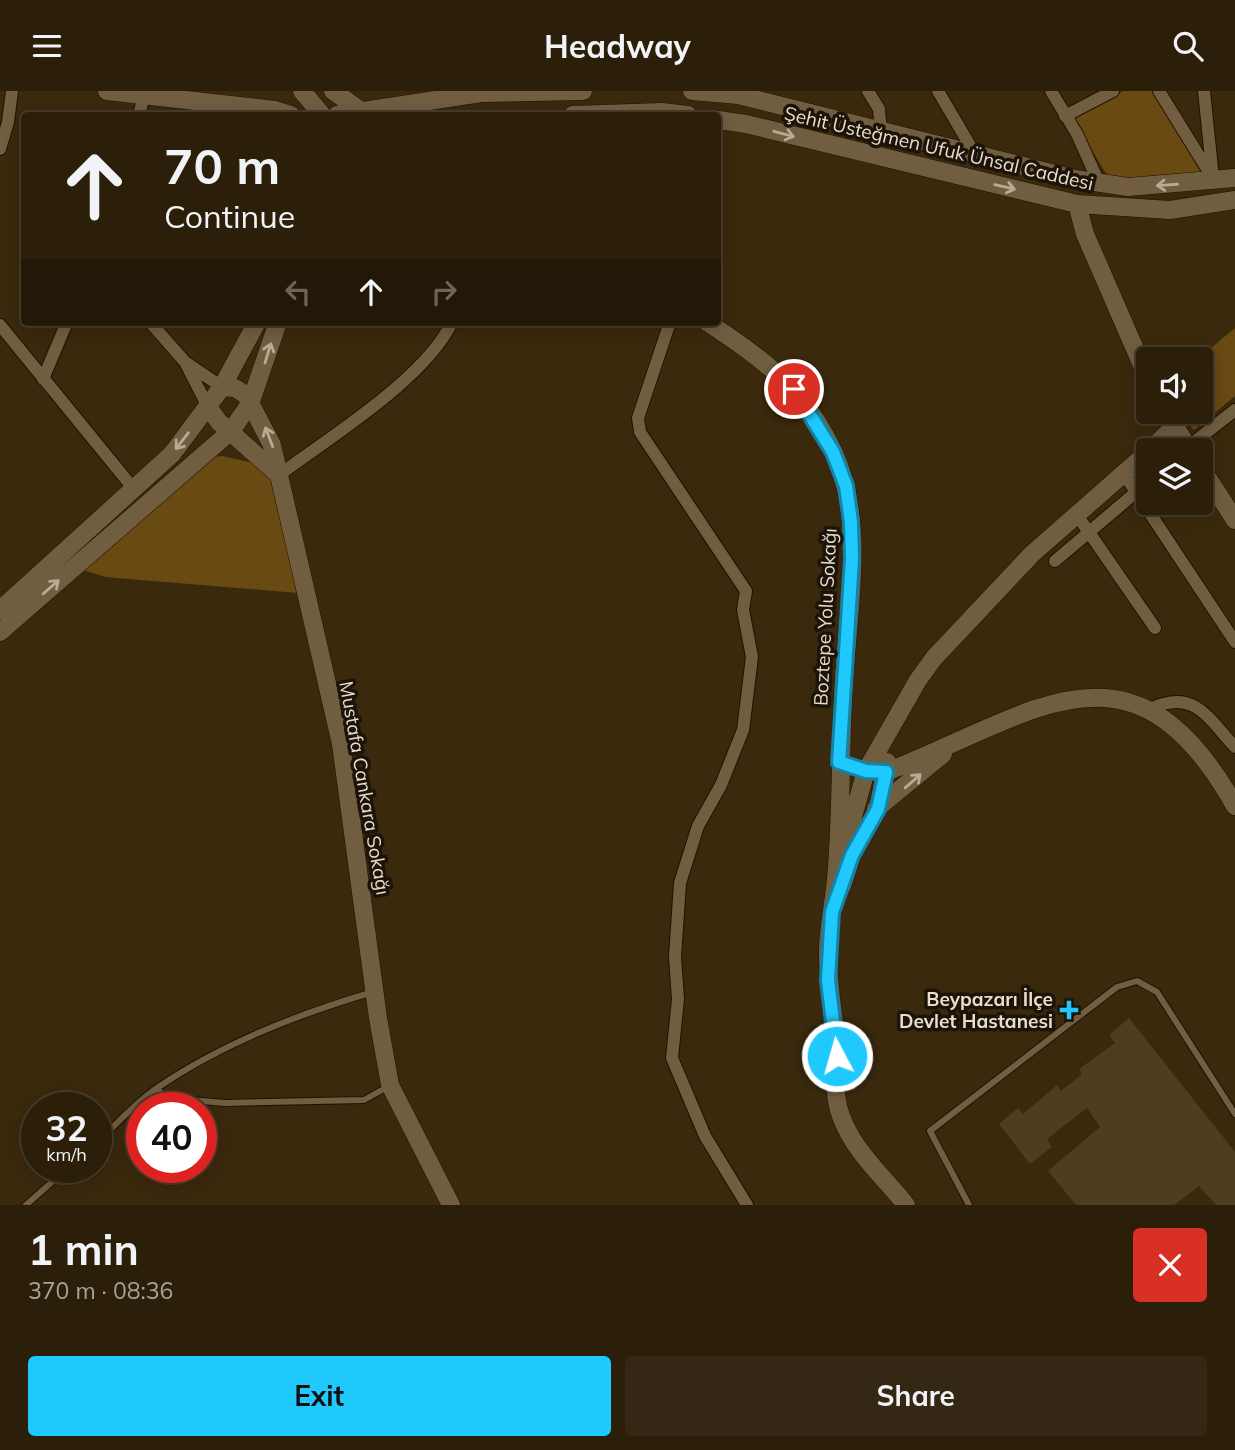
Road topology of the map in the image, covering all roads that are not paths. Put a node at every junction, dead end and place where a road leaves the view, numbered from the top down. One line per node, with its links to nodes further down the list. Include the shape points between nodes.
1 (12, 91): 25 (street)
2 (107, 91): 3 (street)
3 (113, 91): 14 (street)
4 (302, 91): 19 (street)
5 (333, 91): 20 (street)
6 (583, 91): 21 (street, via 481,93)
7 (692, 91): 24 (street, Şehit Üsteğmen Ufuk Ünsal Caddesi, via 738,95)
8 (868, 91): 24 (street, via 879,109)
9 (938, 91): 26 (street)
10 (1051, 91): 22 (street)
11 (1113, 91): 22 (street)
12 (1159, 91): 28 (street)
13 (1204, 91): 28 (street)
14 (144, 96): 15 (street); 16 (street)
15 (185, 101): 17 (street); 18 (street)
16 (140, 112)
17 (216, 112)
18 (281, 112)
19 (320, 112)
20 (362, 112)
21 (369, 112)
22 (1065, 116): 29 (street)
23 (721, 120): 31 (street, Şehit Üsteğmen Ufuk Ünsal Caddesi, one-way to 31)
24 (881, 131): 26 (street, Şehit Üsteğmen Ufuk Ünsal Caddesi)
25 (0, 149)
26 (975, 154): 29 (street, Şehit Üsteğmen Ufuk Ünsal Caddesi)
27 (1235, 178): 28 (street, Şehit Üsteğmen Ufuk Ünsal Caddesi)
28 (1214, 180): 29 (street, Şehit Üsteğmen Ufuk Ünsal Caddesi, one-way to 29, via 1161,185)
29 (1099, 183): 31 (street); 32 (street)
30 (1235, 200): 32 (street, Şehit Üsteğmen Ufuk Ünsal Caddesi, via 1170,209)
31 (1080, 205): 32 (street, Şehit Üsteğmen Ufuk Ünsal Caddesi); 41 (street, via 1085,234)
32 (1111, 208)
33 (0, 325): 43 (street)
34 (65, 326): 43 (street)
35 (154, 326): 42 (street)
36 (255, 326): 44 (street)
37 (277, 326): 45 (street, one-way to 37)
38 (450, 326): 54 (street, via 443,342 379,401)
39 (669, 326): 87 (street, via 638,418 640,432 746,591 743,610 752,657 743,730 698,826 680,883 672,1058 705,1136)
40 (713, 326): 71 (street, Boztepe Yolu Sokağı, via 765,360 794,389 833,452 846,486 852,559)
41 (1136, 351)
42 (186, 362): 44 (street); 46 (street)
43 (43, 379): 56 (street)
44 (222, 387): 45 (street, via 239,389); 46 (street)
45 (250, 404): 48 (street); 54 (street, Mustafa Cankara Sokağı, one-way to 45, via 266,428)
46 (208, 407): 48 (street); 56 (street, one-way to 56, via 172,454)
47 (1235, 410): 49 (street)
48 (231, 431): 50 (street); 51 (street)
49 (1201, 438)
50 (210, 450): 51 (street); 65 (street, one-way to 50)
51 (257, 456): 54 (street)
52 (1136, 463): 53 (street)
53 (1124, 474): 57 (street); 58 (street)
54 (279, 475): 79 (street, Mustafa Cankara Sokağı, via 341,744)
55 (1213, 486): 60 (street)
56 (133, 488): 63 (street)
57 (1136, 492): 61 (street)
58 (1077, 515): 61 (street); 67 (street, via 955,633)
59 (1151, 515): 66 (street)
60 (1235, 520)
61 (1088, 533): 62 (street); 64 (street)
62 (1055, 561)
63 (0, 610)
64 (1155, 628)
65 (0, 632)
66 (1235, 642)
67 (901, 707): 72 (street); 73 (street)
68 (1150, 709): 69 (street, via 1115,698 1088,697 1025,711); 70 (street, via 1185,700 1200,709); 74 (street, via 1205,757)
69 (959, 741): 73 (street); 76 (street, one-way to 69)
70 (1235, 747)
71 (839, 762): 72 (street); 75 (street, via 845,792); 77 (street, Boztepe Yolu Sokağı)
72 (866, 771): 73 (street); 75 (street)
73 (886, 772): 76 (street)
74 (1235, 806)
75 (855, 807): 76 (street); 77 (street)
76 (878, 809): 78 (street, via 852,855)
77 (836, 879): 78 (street)
78 (832, 912): 88 (street, via 828,980 840,1115 867,1163)
79 (374, 992): 80 (street, Mustafa Cankara Sokağı); 81 (lane, via 314,1009 238,1042)
80 (390, 1085): 81 (lane, via 364,1100 225,1103 168,1098); 85 (street, Mustafa Cankara Sokağı)
81 (156, 1089): 83 (lane)
82 (1235, 1114): 89 (lane, via 1157,992 1137,981 1117,987 930,1131)
83 (112, 1129)
84 (51, 1183): 86 (lane)
85 (449, 1204)
86 (26, 1205)
87 (747, 1205)
88 (906, 1205)
89 (969, 1205)

